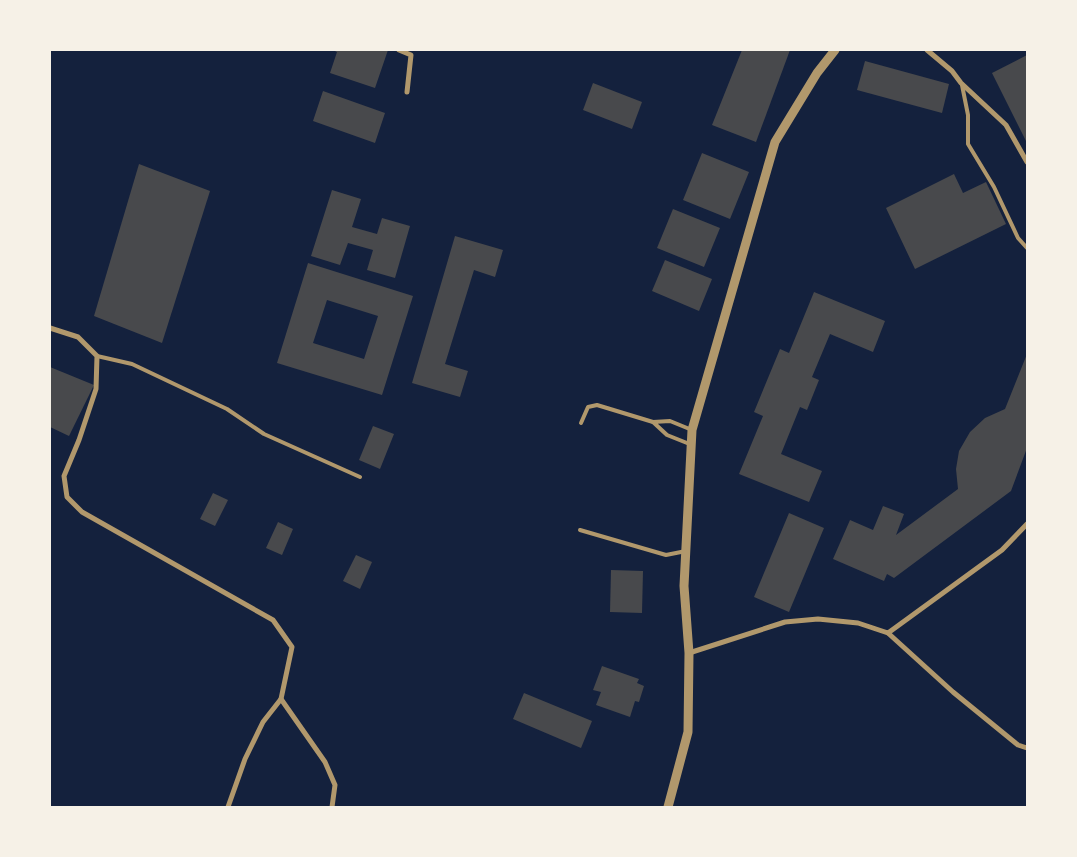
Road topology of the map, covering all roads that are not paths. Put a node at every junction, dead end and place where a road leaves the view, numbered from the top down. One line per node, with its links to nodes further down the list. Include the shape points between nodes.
1 (399, 50): 5 (street, via 412,55)
2 (836, 50): 12 (street, via 817,72 775,142)
3 (927, 50): 4 (street)
4 (961, 82): 6 (street, via 1006,125); 7 (lane, via 968,115 968,144 994,187 1018,238)
5 (407, 92)
6 (1027, 162)
7 (1027, 248)
8 (50, 328): 9 (street, via 78,337)
9 (97, 356): 14 (lane, via 132,364 227,409 264,434); 20 (street, via 96,389 64,476 67,497 82,512 273,620 292,647)
10 (653, 422): 11 (lane, via 597,406 588,407); 12 (lane, via 670,421); 13 (lane, via 668,435)
11 (581, 423)
12 (692, 430): 13 (street)
13 (692, 445): 17 (street)
14 (360, 477)
15 (1027, 524): 18 (street, via 1002,550)
16 (580, 530): 17 (lane, via 666,555)
17 (686, 551): 19 (street, via 684,586)
18 (888, 633): 19 (street, via 858,623 818,619 785,622); 21 (street, via 960,698 1018,745)
19 (689, 653): 24 (street, via 688,732)
20 (281, 699): 22 (street, via 263,722 245,759); 23 (street, via 326,762 335,785)
21 (1027, 748)
22 (228, 807)
23 (332, 807)
24 (668, 807)

